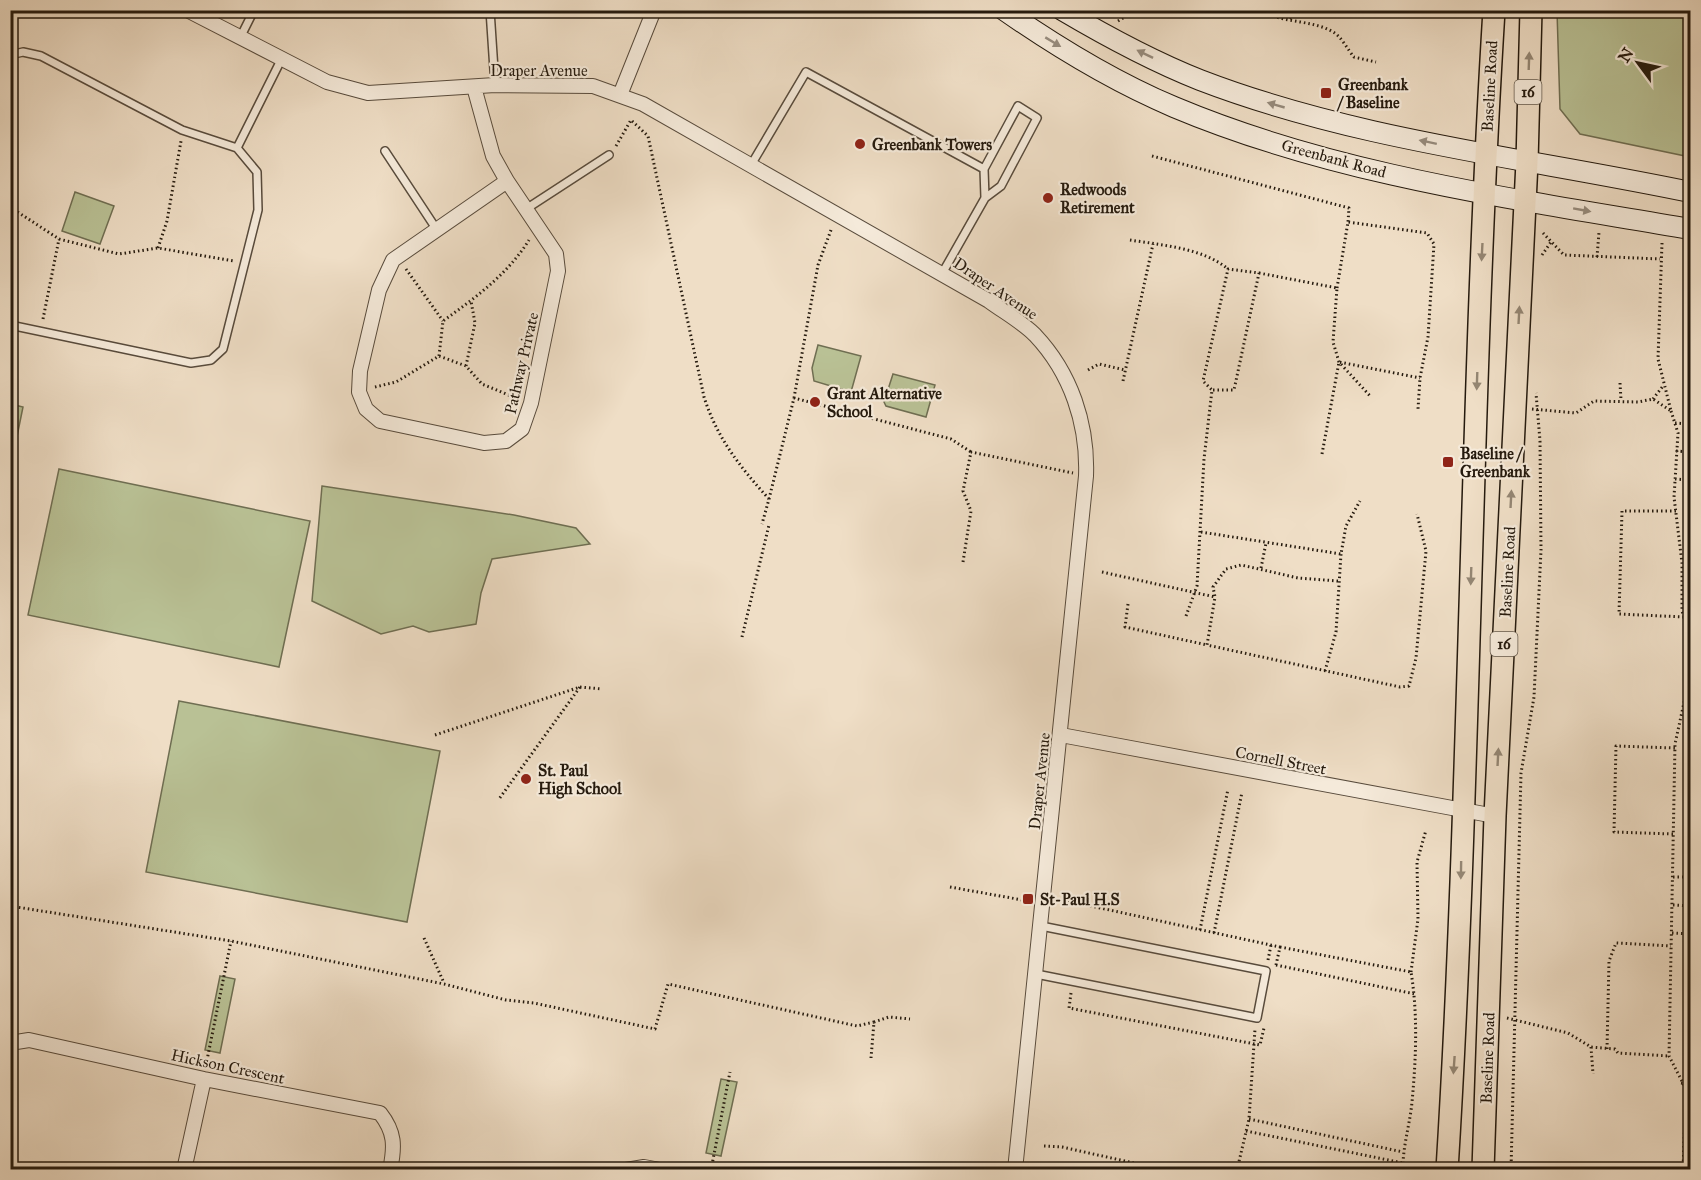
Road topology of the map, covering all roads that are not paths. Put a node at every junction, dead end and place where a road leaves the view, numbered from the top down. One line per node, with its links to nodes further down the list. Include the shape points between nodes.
1 (187, 10): 9 (street, Draper Avenue)
2 (254, 10): 9 (lane)
3 (490, 10): 12 (lane)
4 (654, 10): 14 (street)
5 (1004, 10): 24 (main road, Greenbank Road, one-way to 24, via 1106,73 1173,107 1295,149)
6 (1062, 10): 18 (main road, one-way to 6, via 1332,121 1261,101 1198,79)
7 (1494, 10): 18 (main road, Baseline Road / 16)
8 (1531, 10): 19 (main road, Baseline Road / 16, one-way to 8)
9 (240, 38): 11 (street, Draper Avenue)
10 (10, 55): 15 (lane, via 23,52 41,56 182,130)
11 (281, 60): 13 (street, Draper Avenue, via 327,81 368,93); 15 (lane)
12 (495, 85): 13 (street, Draper Avenue); 14 (street, Draper Avenue, via 593,86)
13 (474, 87): 22 (street, Pathway Private, via 493,156)
14 (620, 95): 20 (street, Draper Avenue, via 644,104)
15 (237, 148): 31 (lane, via 257,172 258,210 223,349 211,360 191,363)
16 (385, 151): 29 (lane)
17 (609, 154): 27 (lane)
18 (1485, 154): 19 (main road); 24 (main road, Baseline Road / 16)
19 (1527, 162): 23 (main road); 26 (main road, Baseline Road / 16)
20 (751, 165): 21 (lane, via 806,72); 30 (street, Draper Avenue)
21 (984, 169): 25 (lane); 25 (lane, via 1018,106 1037,118 1001,186)
22 (507, 181): 27 (street, Pathway Private); 29 (street)
23 (1690, 192)
24 (1485, 194): 26 (main road, Greenbank Road); 33 (main road, Baseline Road / 16, one-way to 33)
25 (985, 198): 30 (lane)
26 (1524, 200): 28 (main road, Greenbank Road, one-way to 28); 34 (main road, Baseline Road / 16, one-way to 26)
27 (526, 209): 29 (street, Pathway Private, via 556,254 558,271 531,404 522,429 506,441 484,443 380,421 366,409 359,392 360,371 379,290 393,260)
28 (1690, 229)
29 (437, 230)
30 (943, 272): 32 (street, Draper Avenue, via 1034,333 1059,365 1084,428 1086,476)
31 (10, 326)
32 (1061, 735): 33 (street, Cornell Street); 35 (street, Draper Avenue)
33 (1462, 811): 34 (street, Cornell Street); 44 (main road, Baseline Road / 16, one-way to 44, via 1458,1007)
34 (1495, 816): 45 (main road, Baseline Road / 16)
35 (1041, 926): 36 (street, Draper Avenue); 36 (lane, via 1266,971 1257,1018)
36 (1036, 974): 43 (street, Draper Avenue)
37 (10, 1043): 38 (street, Hickson Crescent, via 29,1040)
38 (204, 1079): 39 (street); 40 (street, Hickson Crescent, via 380,1113 391,1128 394,1148)
39 (184, 1170)
40 (390, 1170)
41 (626, 1170): 42 (street)
42 (660, 1170)
43 (1016, 1170)
44 (1448, 1170)
45 (1483, 1170)

